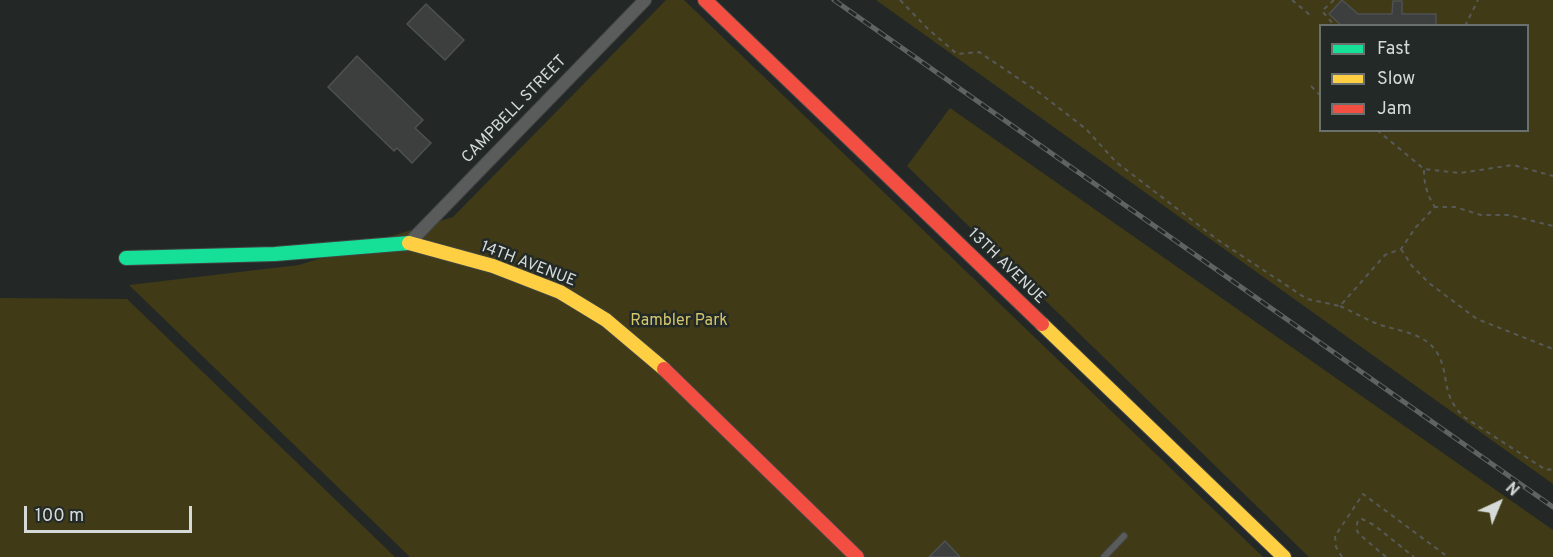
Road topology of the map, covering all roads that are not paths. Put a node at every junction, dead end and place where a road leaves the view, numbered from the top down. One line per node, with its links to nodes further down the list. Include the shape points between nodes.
1 (645, 0): 3 (street, CAMPBELL STREET)
2 (705, 0): 8 (street, 13TH AVENUE)
3 (409, 243): 4 (street, 14TH AVENUE, via 275,254); 6 (street, 14TH AVENUE, via 493,266 560,292 606,320 653,358)
4 (126, 258)
5 (1124, 536): 7 (lane)
6 (857, 557)
7 (1104, 557)
8 (1284, 557)

